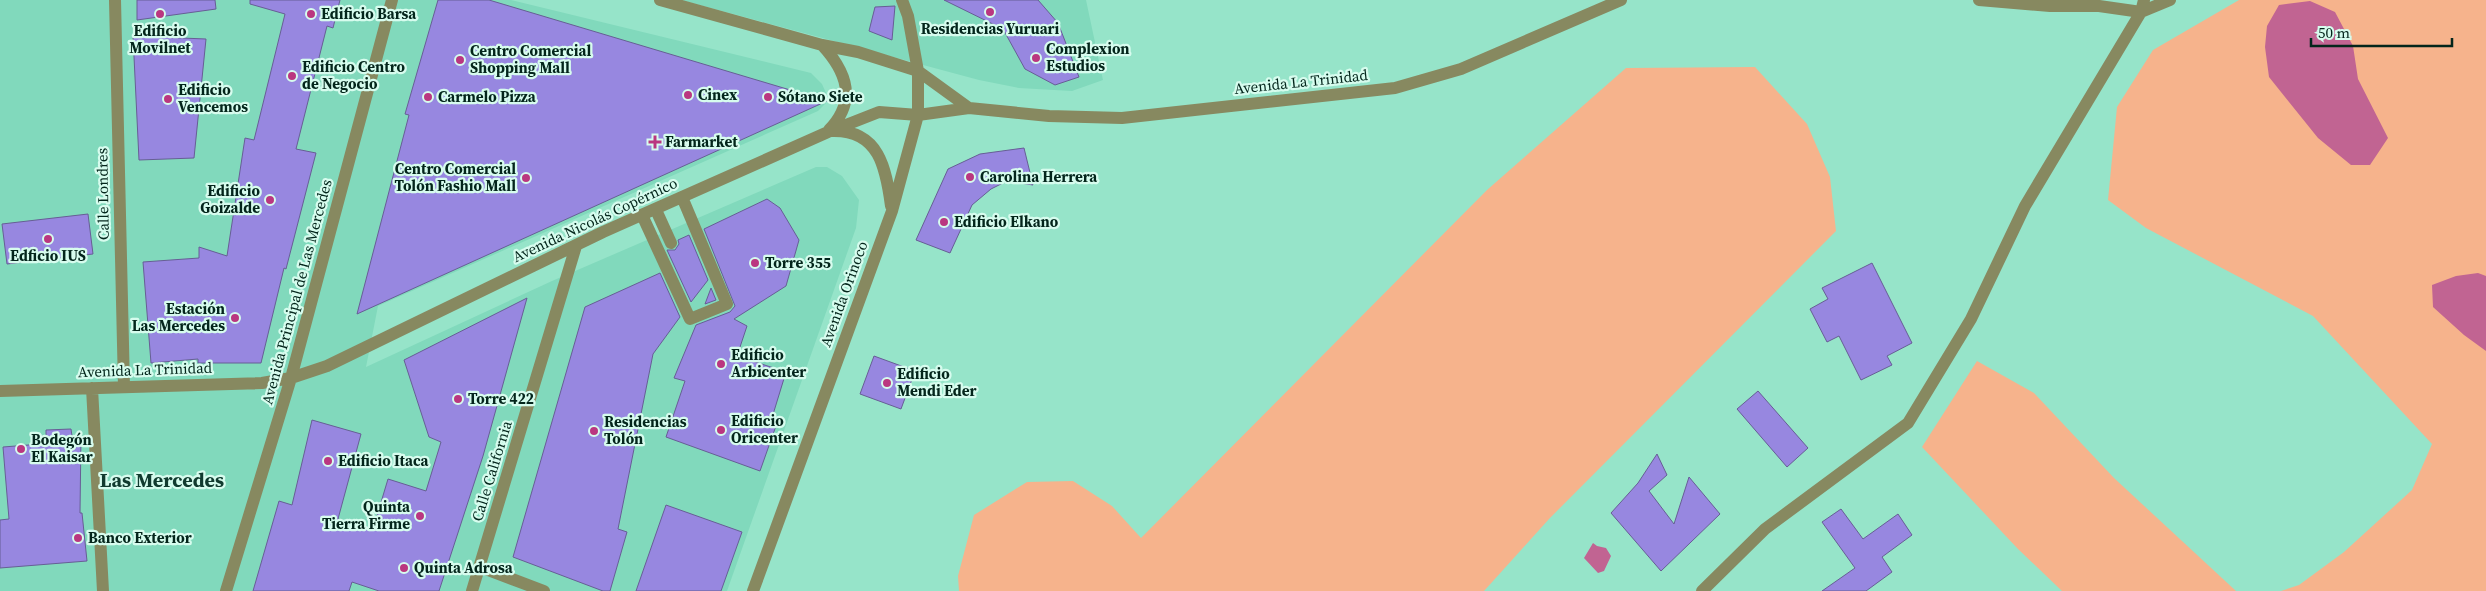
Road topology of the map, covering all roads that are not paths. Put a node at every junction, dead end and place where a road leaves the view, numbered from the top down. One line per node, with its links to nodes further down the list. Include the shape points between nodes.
1 (115, 0): 21 (street, Calle Londres)
2 (392, 0): 20 (street, Avenida Principal de Las Mercedes)
3 (660, 0): 9 (street)
4 (902, 0): 10 (street, Avenida Orinoco)
5 (1621, 0): 11 (street, Avenida La Trinidad, via 1461,69 1395,88 1122,118 1049,116)
6 (1980, 0): 8 (street, via 2050,6)
7 (2170, 0): 8 (street)
8 (2142, 6): 30 (street, via 2025,206 1971,319 1908,423 1765,529)
9 (822, 45): 10 (street, via 858,52); 13 (street, via 842,71 847,95 840,116)
10 (918, 71): 11 (street); 12 (street, Avenida Orinoco)
11 (969, 108): 12 (street, Avenida La Trinidad)
12 (918, 115): 13 (street, Avenida Nicolás Copérnico, via 879,112); 16 (street, Avenida Orinoco)
13 (828, 132): 14 (street, Avenida Nicolás Copérnico); 16 (street, via 857,134 869,143 883,165)
14 (682, 197): 15 (street, Avenida Nicolás Copérnico); 17 (street, via 727,304 690,319)
15 (656, 210): 17 (street, Avenida Nicolás Copérnico); 18 (street)
16 (892, 211): 29 (street, Avenida Orinoco)
17 (642, 216): 19 (street, Avenida Nicolás Copérnico)
18 (671, 243)
19 (576, 246): 20 (street, Avenida Nicolás Copérnico, via 327,366); 24 (street, Calle California)
20 (291, 378): 21 (street, Avenida La Trinidad, via 262,383); 26 (street, Avenida Principal de Las Mercedes)
21 (124, 387): 22 (street, Avenida La Trinidad)
22 (92, 388): 23 (street, Avenida La Trinidad); 25 (street)
23 (0, 391)
24 (480, 567): 27 (street, Calle California); 28 (street)
25 (103, 591)
26 (226, 591)
27 (472, 591)
28 (544, 591)
29 (753, 591)
30 (1702, 591)

